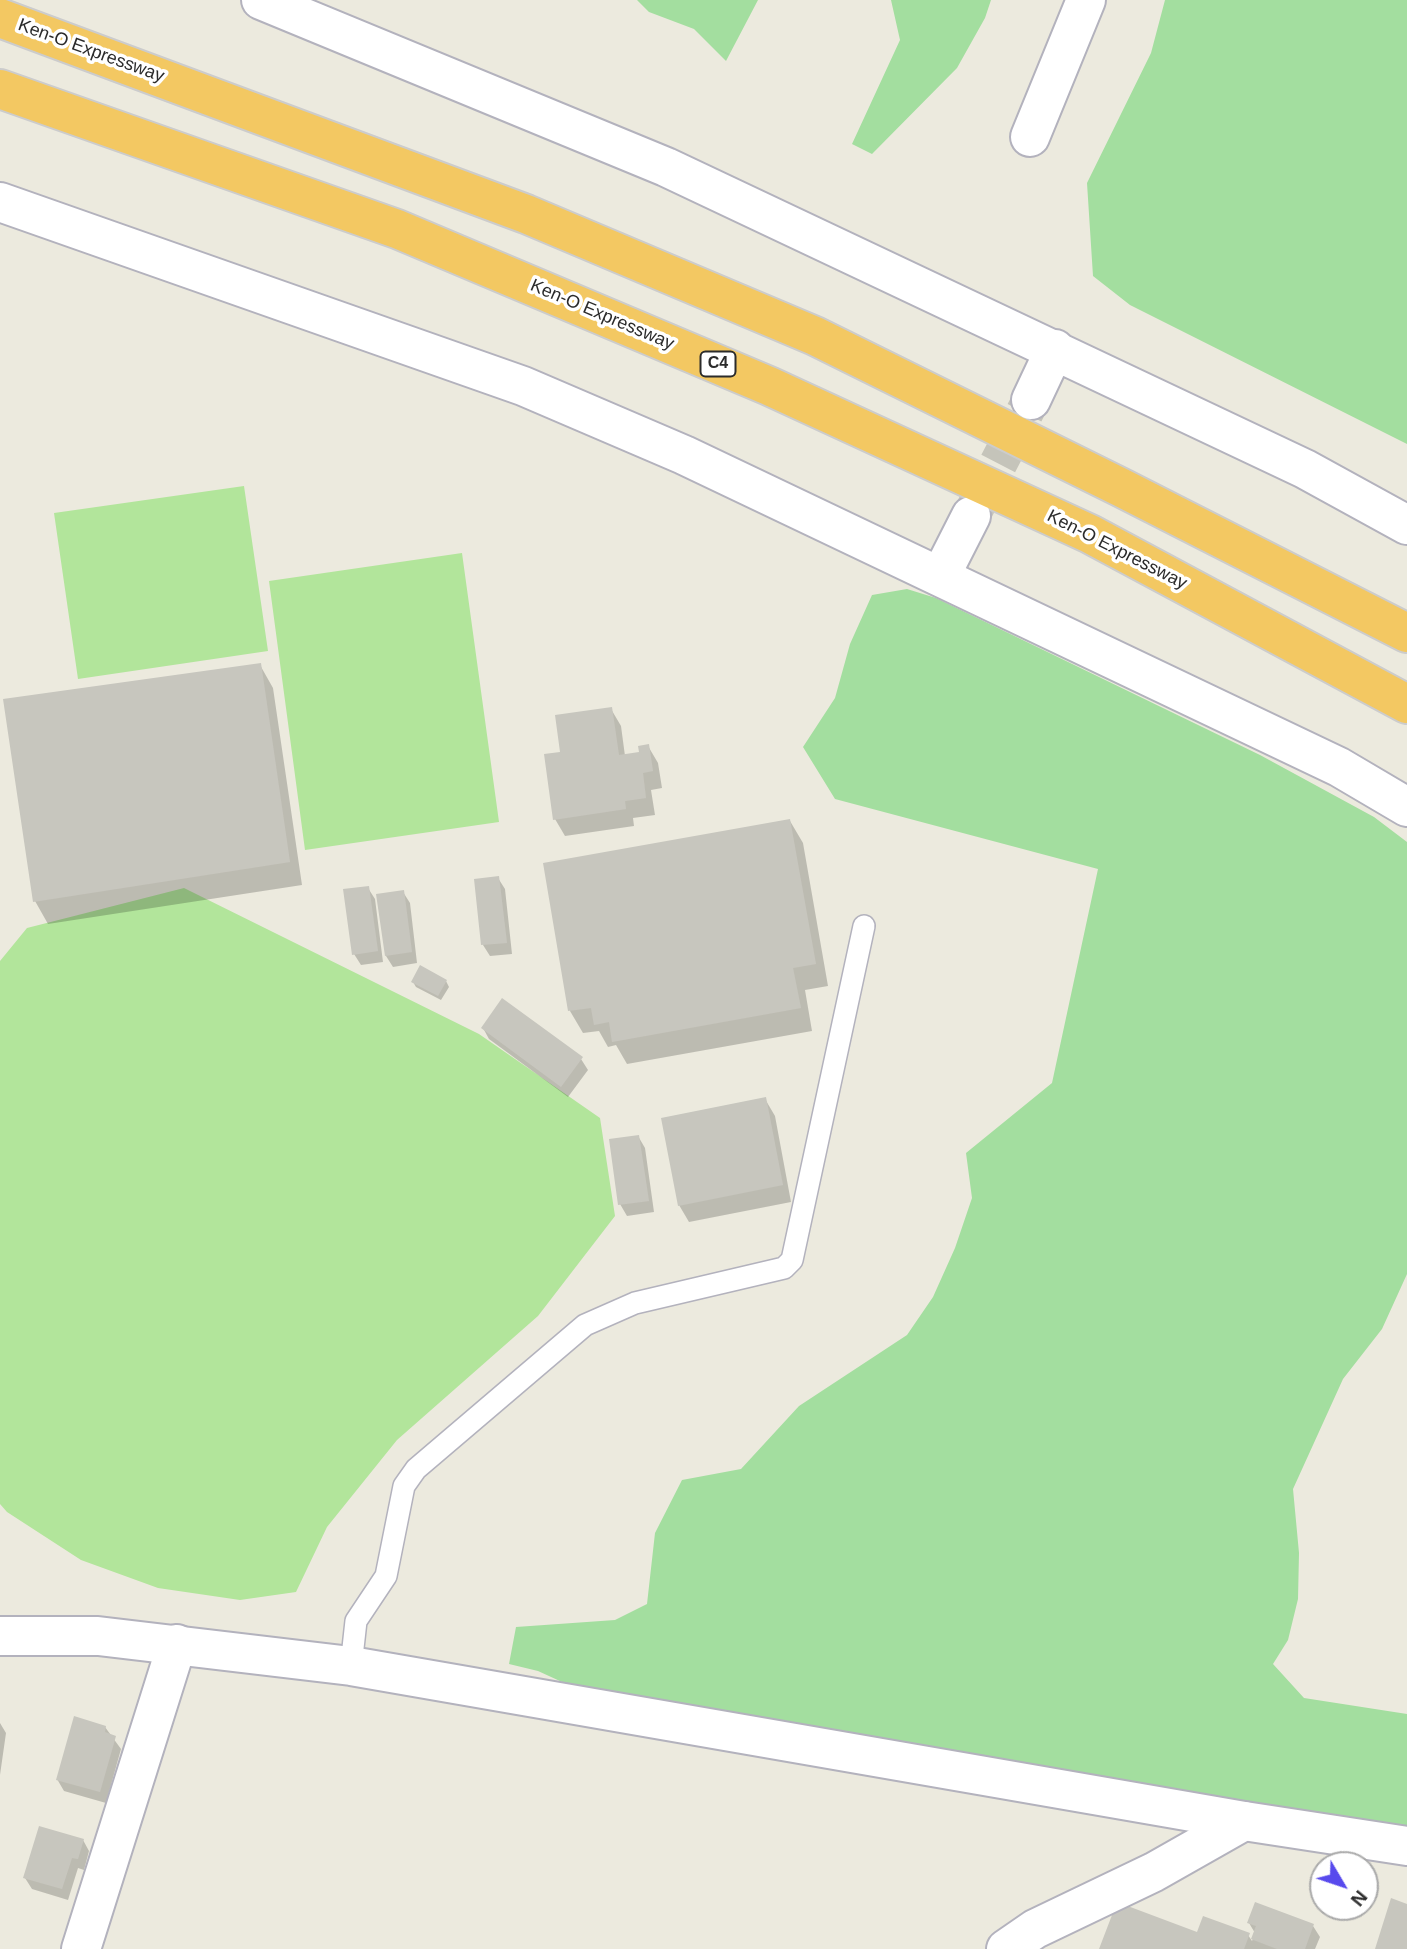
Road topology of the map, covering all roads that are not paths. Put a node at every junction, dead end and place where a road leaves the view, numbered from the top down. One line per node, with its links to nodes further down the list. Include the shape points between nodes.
1 (261, 0): 7 (street, via 666,167)
2 (1086, 0): 5 (street)
3 (0, 18): 12 (highway, Ken-O Expressway, via 526,214 815,336)
4 (0, 89): 13 (highway, Ken-O Expressway / C4, via 397,229 769,386 1090,534)
5 (1030, 136)
6 (0, 202): 11 (street, via 523,386)
7 (1055, 349): 8 (street); 10 (street, via 1305,469)
8 (1031, 400)
9 (971, 516): 11 (street)
10 (1407, 525)
11 (941, 575): 14 (street, via 1339,767)
12 (1407, 633)
13 (1407, 704)
14 (1407, 807)
15 (864, 926): 18 (lane, via 792,1260 785,1268 635,1303 585,1325 416,1469 404,1486 386,1576 356,1620)
16 (0, 1636): 17 (street, via 98,1636)
17 (177, 1644): 18 (street); 21 (street)
18 (351, 1666): 19 (street)
19 (1244, 1821): 20 (street); 22 (street, via 1154,1872 1035,1929)
20 (1407, 1846)
21 (81, 1949)
22 (1006, 1949)

